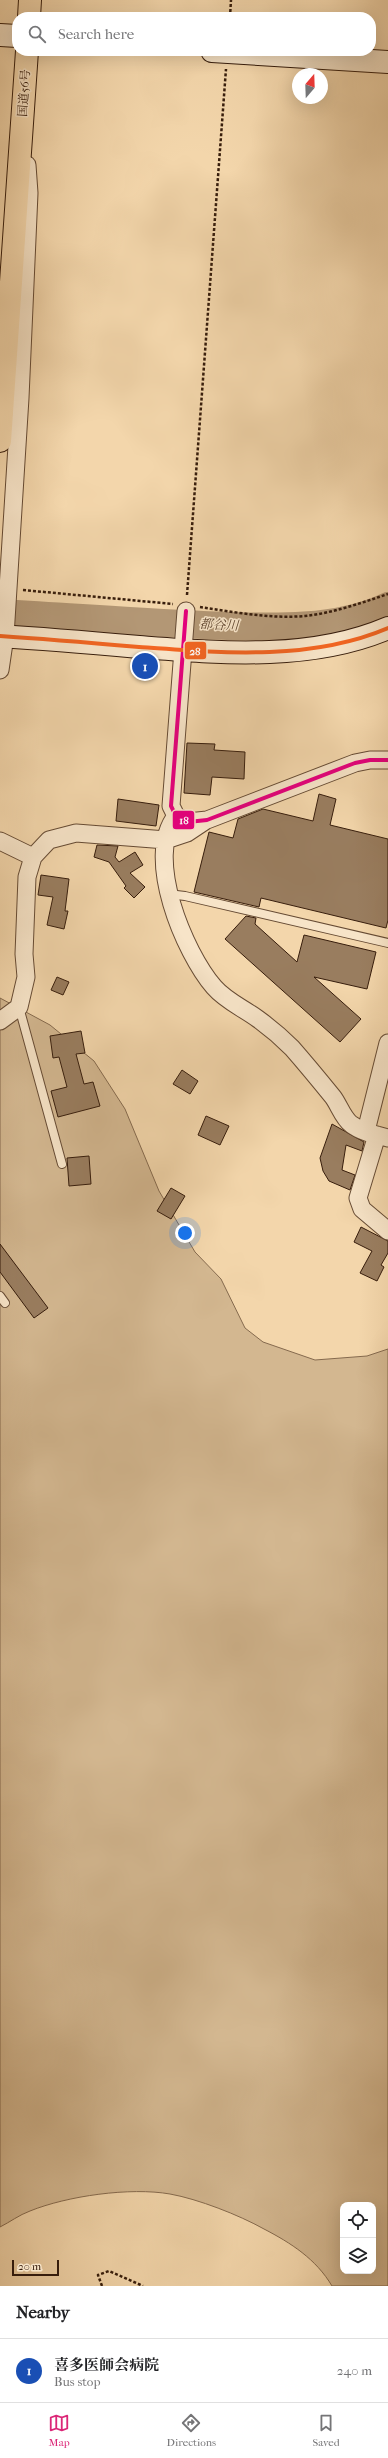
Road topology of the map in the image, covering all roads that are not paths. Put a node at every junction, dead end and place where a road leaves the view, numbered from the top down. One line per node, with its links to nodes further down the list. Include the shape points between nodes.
1 (30, 0): 2 (highway)
2 (29, 12)
3 (0, 35): 4 (street)
4 (12, 36)
5 (27, 56): 8 (highway, 国道56号)
6 (287, 56): 7 (street)
7 (388, 62)
8 (22, 136): 9 (highway, 国道56号); 12 (street, via 27,155 29,193 20,398 8,589)
9 (0, 441)
10 (186, 608): 13 (street)
11 (388, 628): 13 (street, via 321,647 259,652)
12 (2, 636): 13 (street); 14 (street)
13 (184, 644): 16 (street, via 171,806)
14 (0, 670)
15 (388, 760): 17 (street, via 355,763)
16 (176, 816): 17 (street, via 188,822); 18 (street, via 170,823)
17 (207, 820): 18 (street, via 187,833)
18 (166, 840): 20 (street, via 76,833 49,840); 21 (street, via 164,872)
19 (0, 843): 20 (street)
20 (33, 857): 23 (street, via 27,877 24,954 26,977)
21 (168, 894): 22 (lane); 26 (street, via 191,950 214,986 230,1002 258,1019 291,1048 351,1124)
22 (388, 943)
23 (19, 1007): 24 (street); 27 (lane)
24 (0, 1020)
25 (388, 1043): 26 (street)
26 (377, 1135): 28 (street, via 358,1198 362,1209)
27 (62, 1164)
28 (388, 1231)
29 (0, 1296): 30 (lane)
30 (6, 1303)

